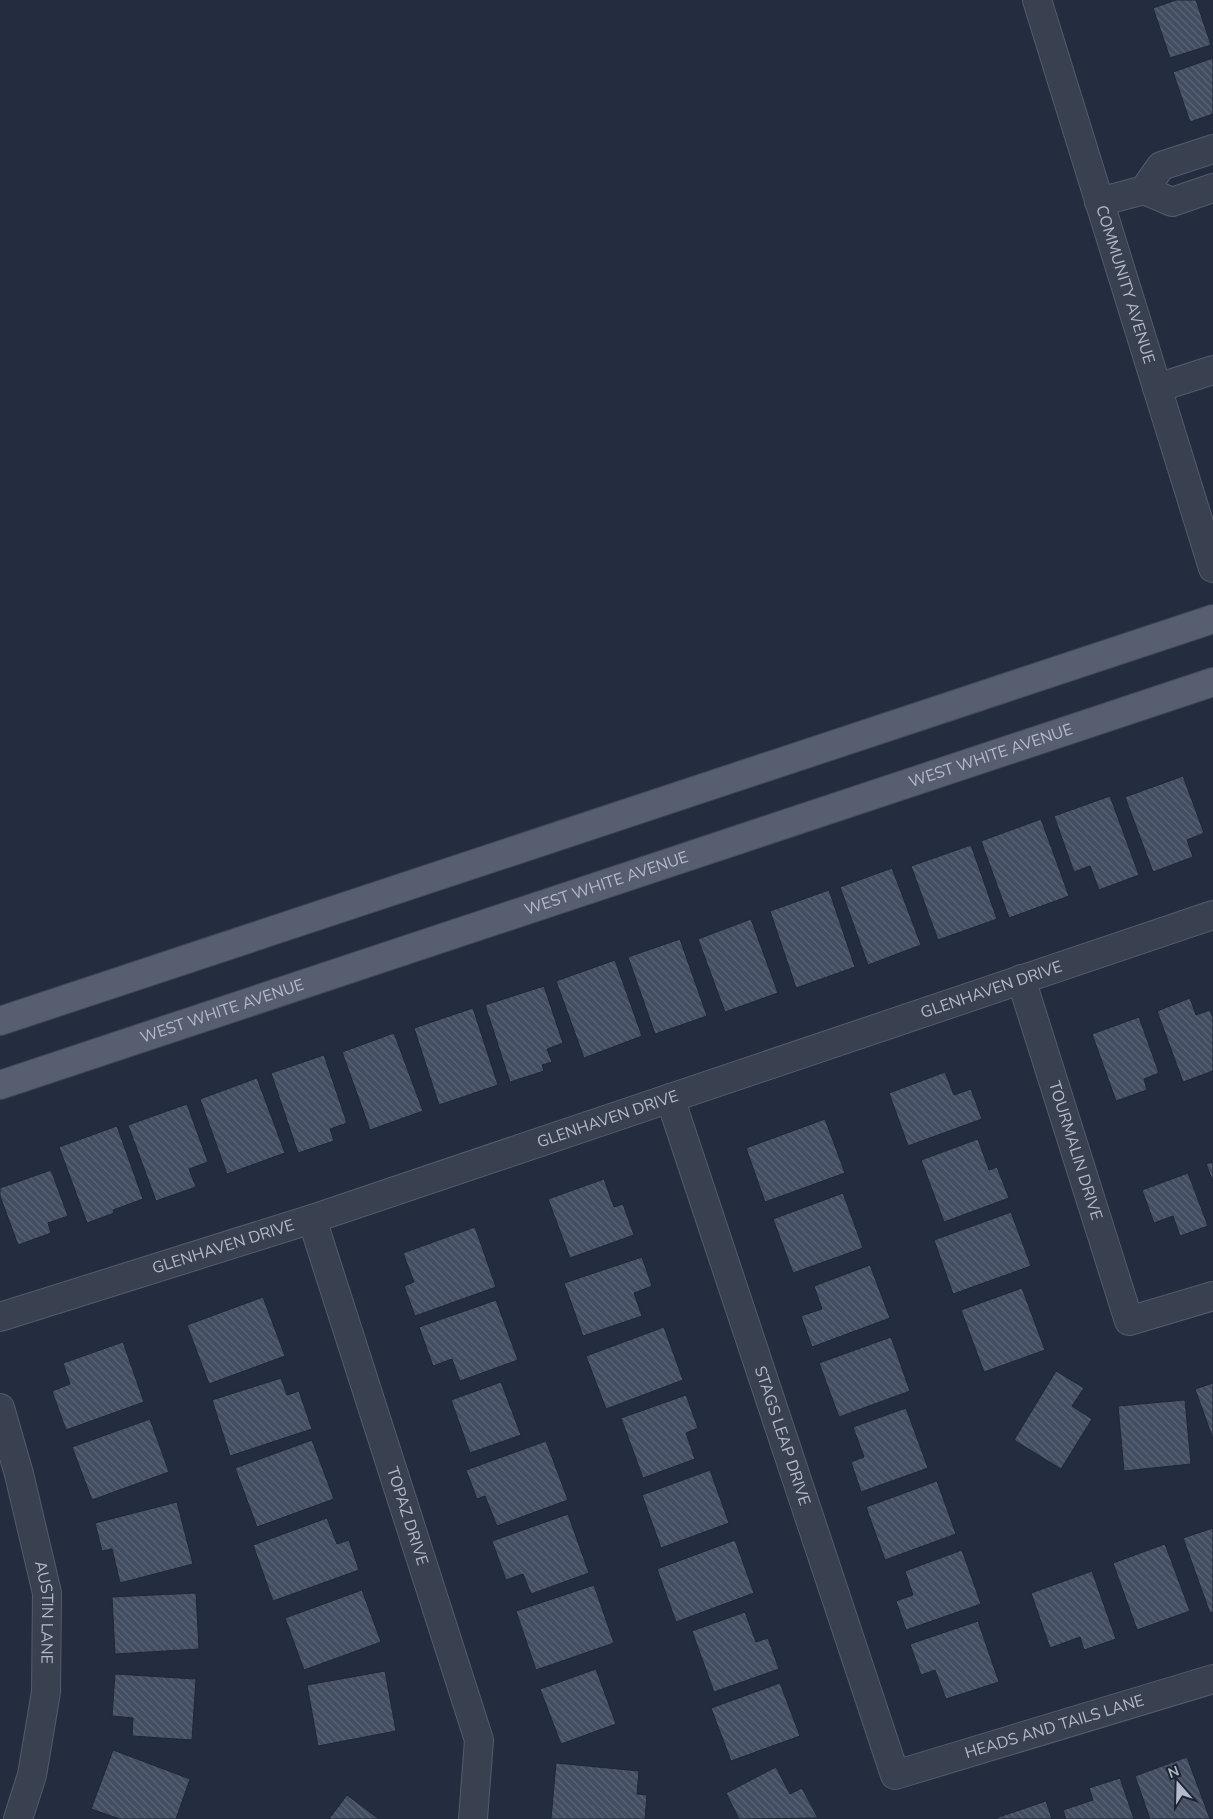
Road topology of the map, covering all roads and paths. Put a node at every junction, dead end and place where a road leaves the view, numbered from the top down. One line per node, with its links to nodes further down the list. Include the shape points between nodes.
1 (1037, 0): 5 (street, COMMUNITY AVENUE)
2 (1213, 149): 4 (street, via 1161,166)
3 (1213, 188): 4 (street, via 1172,202)
4 (1144, 190): 5 (street)
5 (1099, 202): 7 (street, COMMUNITY AVENUE)
6 (1213, 370): 7 (street)
7 (1157, 388): 8 (street, COMMUNITY AVENUE)
8 (1213, 568)
9 (1213, 619): 13 (main road)
10 (1213, 682): 14 (main road, WEST WHITE AVENUE)
11 (1213, 915): 12 (street, GLENHAVEN DRIVE)
12 (1021, 980): 15 (street, GLENHAVEN DRIVE); 17 (street, TOURMALIN DRIVE, via 1128,1321)
13 (0, 1021)
14 (0, 1085)
15 (670, 1098): 16 (street, GLENHAVEN DRIVE); 21 (street, STAGS LEAP DRIVE)
16 (312, 1218): 18 (street, GLENHAVEN DRIVE); 23 (street, TOPAZ DRIVE, via 479,1740)
17 (1213, 1296)
18 (0, 1317)
19 (0, 1408): 22 (street, AUSTIN LANE, via 47,1593 46,1692 32,1775)
20 (1213, 1679): 21 (street, HEADS AND TAILS LANE)
21 (895, 1775)
22 (18, 1819)
23 (473, 1819)

